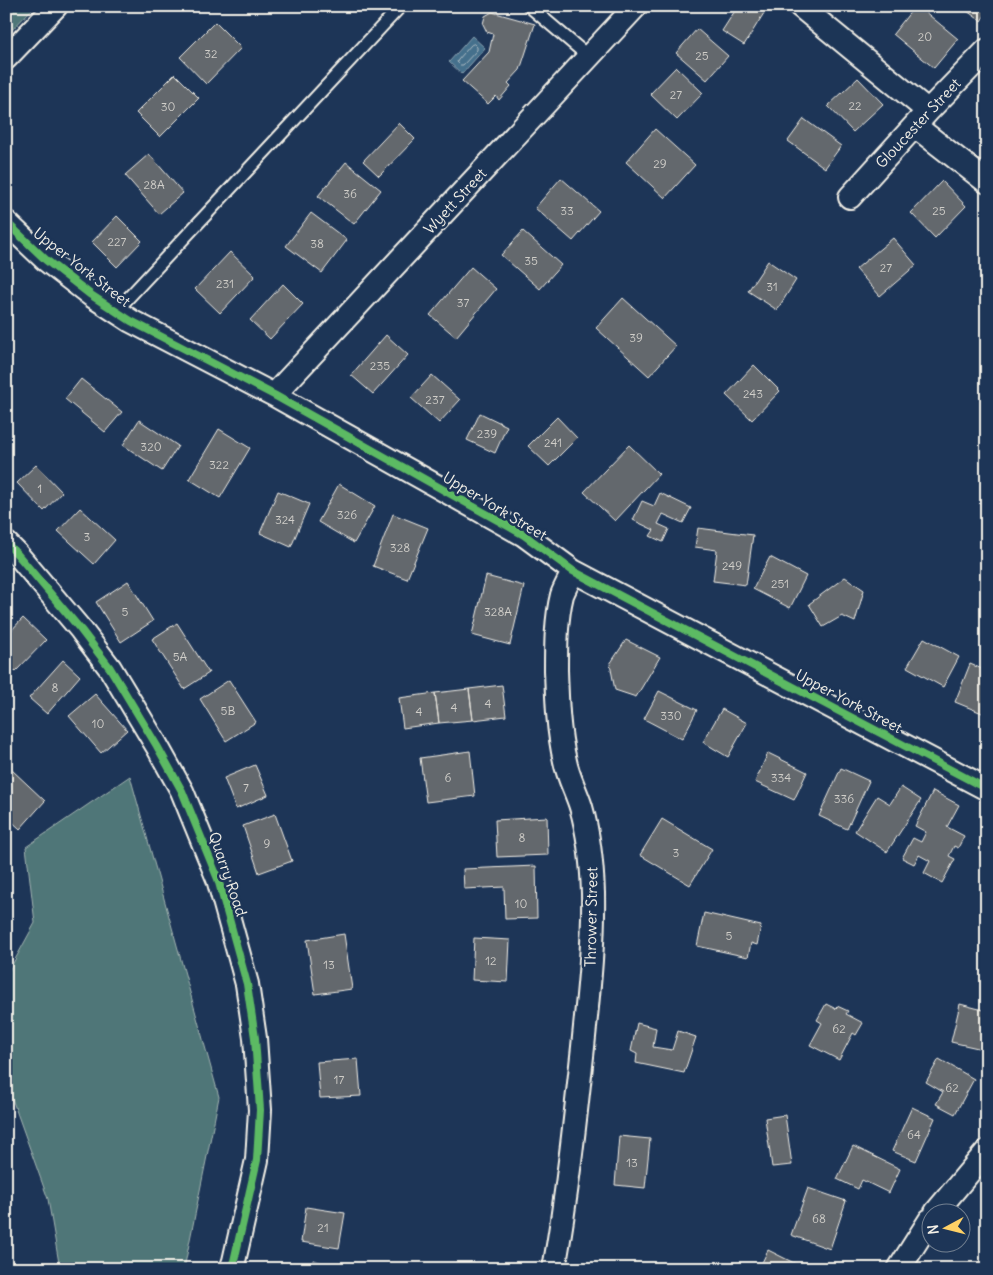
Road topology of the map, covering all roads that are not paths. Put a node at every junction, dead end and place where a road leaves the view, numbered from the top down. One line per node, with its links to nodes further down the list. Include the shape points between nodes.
1 (56, 6): 8 (street)
2 (401, 6): 13 (lane)
3 (529, 6): 7 (lane)
4 (636, 6): 7 (street, Wyett Street)
5 (800, 6): 9 (street)
6 (987, 50): 9 (street, Gloucester Street)
7 (589, 57): 14 (street, Wyett Street)
8 (6, 58)
9 (922, 118): 10 (street); 11 (street, Gloucester Street)
10 (987, 182)
11 (850, 197)
12 (6, 222): 13 (street, Upper York Street, via 46,260)
13 (116, 311): 14 (street, Upper York Street)
14 (274, 396): 16 (street, Upper York Street, via 524,535)
15 (6, 543): 21 (street, Quarry Road, via 110,668 182,791 218,879 247,984 256,1038 260,1110 256,1160)
16 (574, 571): 17 (street, Upper York Street); 22 (street, Thrower Street, via 562,595 556,689 565,761 590,847 592,955)
17 (987, 789)
18 (987, 1151): 19 (street)
19 (944, 1202)
20 (920, 1236): 23 (street)
21 (231, 1269)
22 (554, 1269)
23 (899, 1269)

